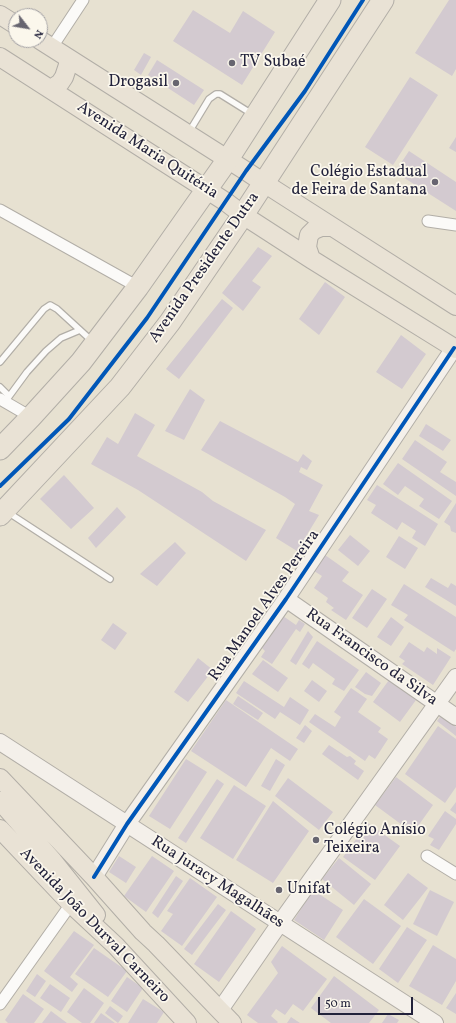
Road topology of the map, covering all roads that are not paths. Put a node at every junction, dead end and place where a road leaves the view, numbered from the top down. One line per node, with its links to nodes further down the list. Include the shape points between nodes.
1 (84, 0): 4 (street)
2 (330, 0): 9 (highway)
3 (383, 0): 12 (highway, Avenida Presidente Dutra)
4 (48, 42)
5 (48, 45): 7 (main road)
6 (0, 57): 8 (main road, Avenida Maria Quitéria)
7 (68, 58): 8 (main road, via 64,77); 10 (main road)
8 (52, 89): 13 (main road, Avenida Maria Quitéria)
9 (255, 116): 10 (lane, via 216,94 209,99); 11 (highway)
10 (188, 134): 11 (main road)
11 (228, 160): 12 (main road); 13 (highway)
12 (264, 183): 15 (highway, Avenida Presidente Dutra); 18 (main road)
13 (206, 190): 15 (main road, Avenida Maria Quitéria); 20 (highway)
14 (0, 210): 20 (street)
15 (244, 215): 19 (main road, Avenida Maria Quitéria); 30 (highway, Avenida Presidente Dutra, via 170,322 120,387)
16 (428, 221): 17 (street)
17 (456, 225)
18 (332, 227): 19 (main road, via 320,227 309,235 307,247); 21 (main road)
19 (312, 258): 24 (main road, Avenida Maria Quitéria)
20 (138, 287): 23 (highway)
21 (456, 306)
22 (80, 330): 23 (lane); 25 (lane, via 50,305); 27 (lane, via 61,338 46,351)
23 (95, 344): 28 (highway)
24 (455, 348): 32 (street, Rua Manoel Alves Pereira)
25 (0, 362)
26 (0, 387): 27 (lane)
27 (5, 399): 28 (street)
28 (31, 417): 29 (highway)
29 (0, 449)
30 (2, 513): 31 (lane)
31 (110, 579)
32 (286, 599): 34 (street, Rua Francisco da Silva); 39 (street, Rua Manoel Alves Pereira)
33 (456, 677): 34 (street)
34 (438, 704): 35 (street, Rua Francisco da Silva); 46 (street)
35 (456, 717)
36 (0, 742): 39 (street, Rua Juracy Magalhães)
37 (0, 778): 44 (main road, Avenida João Durval Carneiro)
38 (0, 801): 42 (main road)
39 (127, 824): 44 (street, Rua Manoel Alves Pereira); 46 (street, Rua Juracy Magalhães)
40 (0, 828): 45 (main road, Avenida João Durval Carneiro)
41 (427, 856): 43 (street)
42 (53, 861): 47 (main road); 48 (main road, via 88,904)
43 (456, 874)
44 (94, 877): 47 (main road, Avenida João Durval Carneiro)
45 (72, 904): 48 (main road, Avenida João Durval Carneiro); 49 (street)
46 (280, 923): 50 (street); 52 (street, Rua Juracy Magalhães)
47 (135, 924): 50 (main road, Avenida João Durval Carneiro)
48 (116, 946): 51 (main road, Avenida João Durval Carneiro)
49 (0, 1004)
50 (226, 1017)
51 (187, 1023)
52 (435, 1023)

